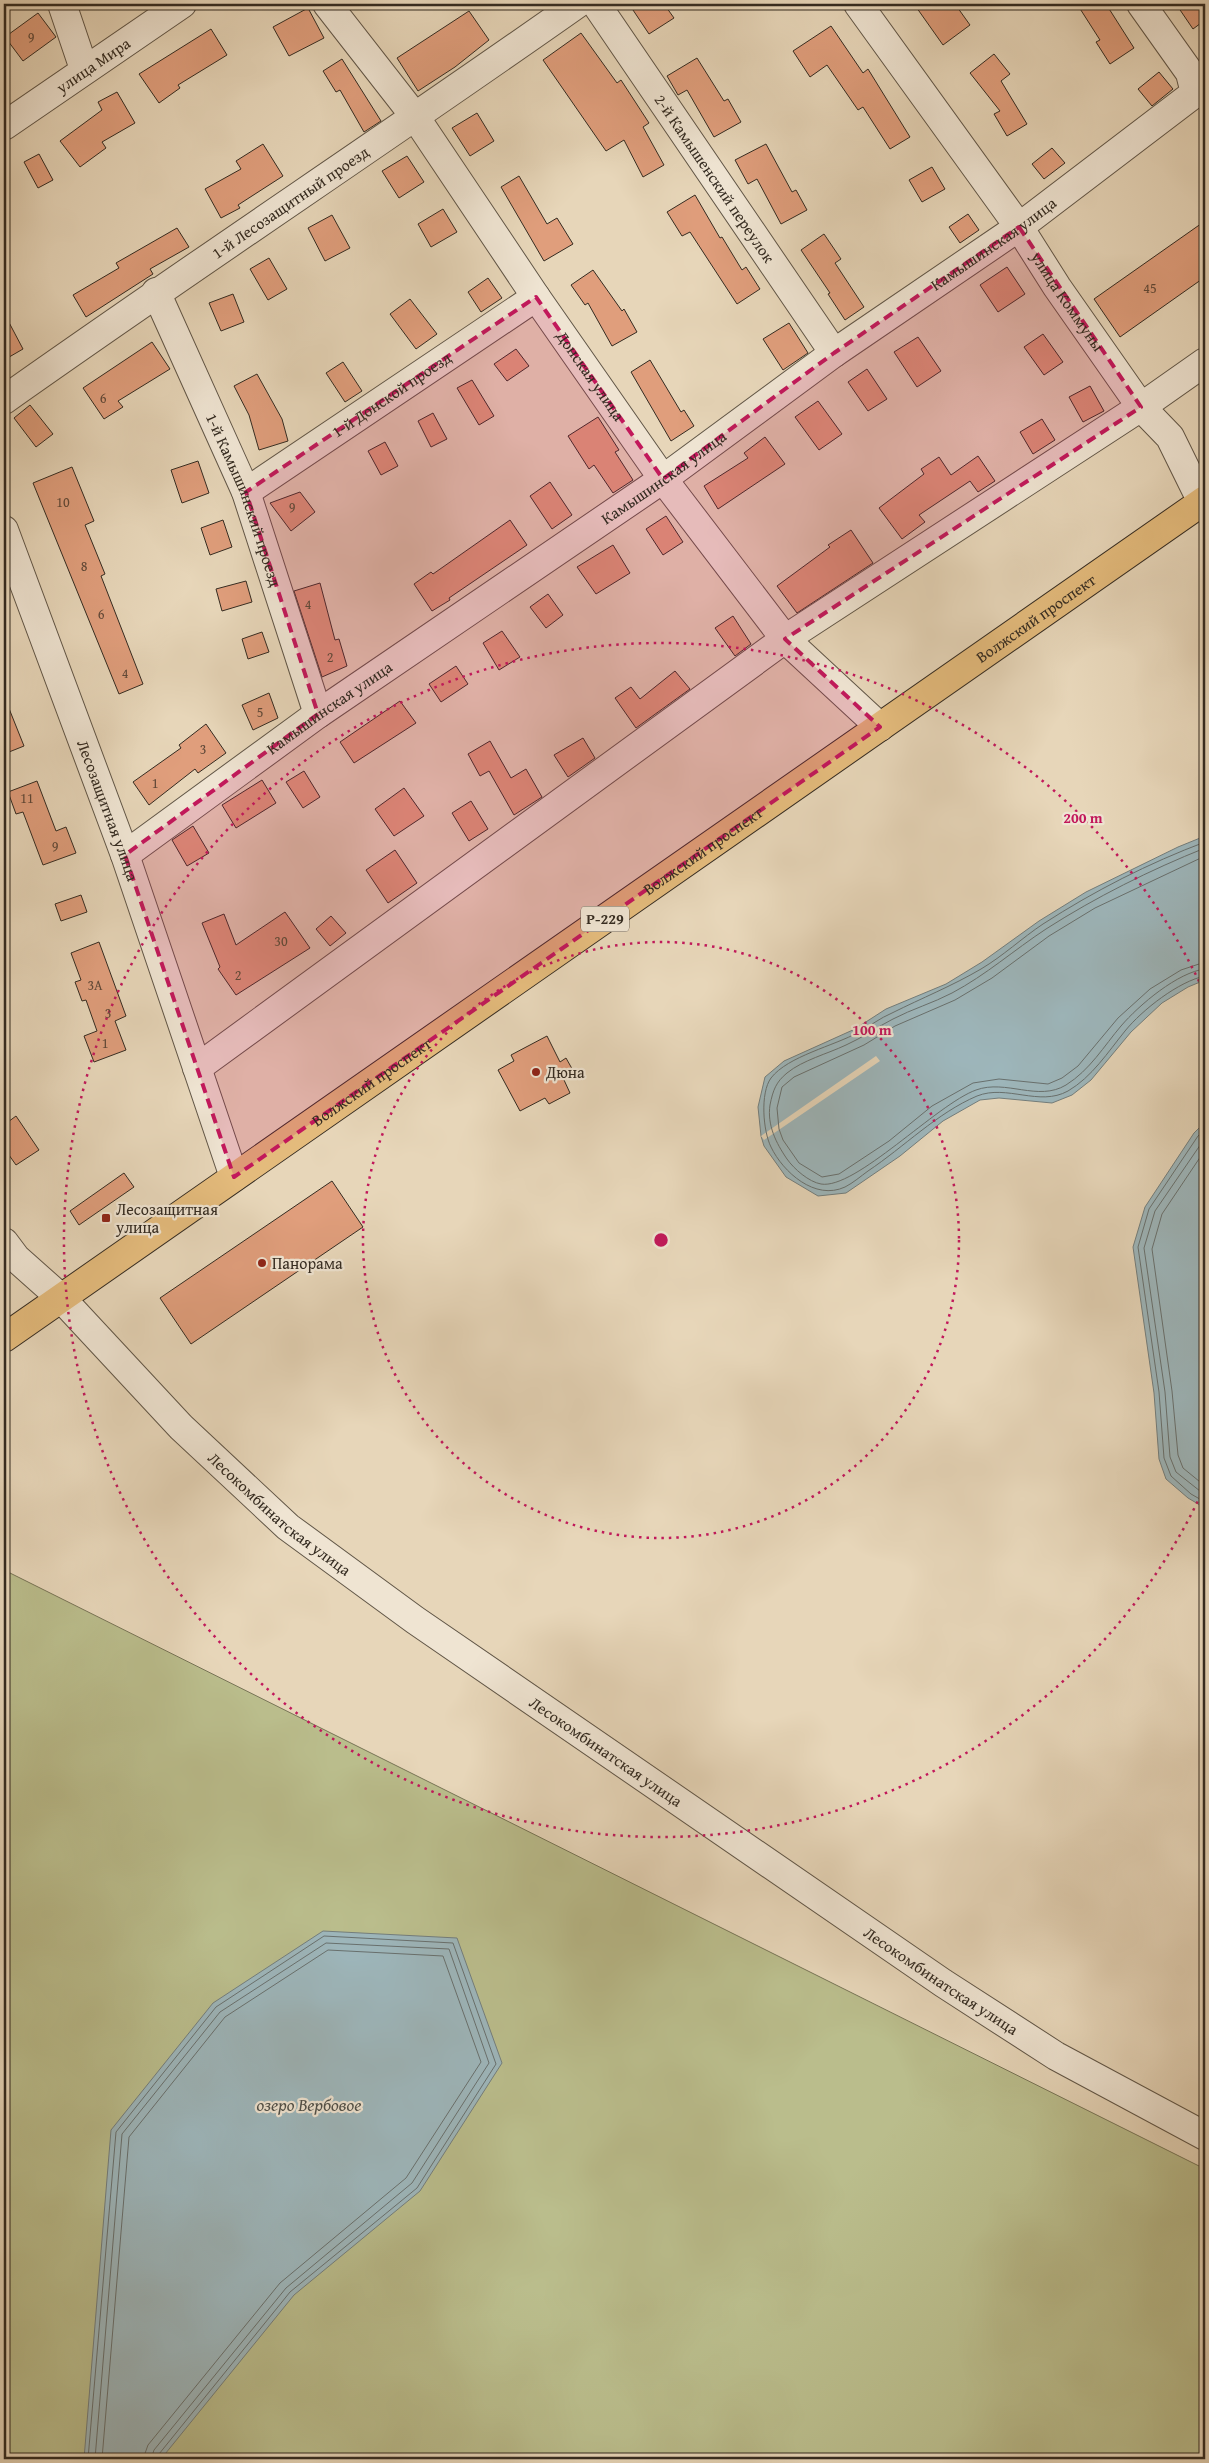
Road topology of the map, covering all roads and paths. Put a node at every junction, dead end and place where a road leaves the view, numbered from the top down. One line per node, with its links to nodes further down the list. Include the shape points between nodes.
1 (62, 4): 8 (street)
2 (182, 4): 8 (street, улица Мира)
3 (327, 4): 9 (street, Донская улица)
4 (577, 4): 9 (street, 1-й Лесозащитный проезд)
5 (596, 4): 14 (street, 2-й Камышенский переулок)
6 (858, 4): 11 (street, улица Коммуны)
7 (1141, 4): 11 (street, Камышинская улица, via 1190,73 1195,93)
8 (84, 69): 10 (street, улица Мира)
9 (416, 118): 12 (street, 1-й Лесозащитный проезд); 13 (street, Донская улица)
10 (4, 126)
11 (1019, 227): 14 (street, Камышинская улица); 17 (street, улица Коммуны)
12 (156, 292): 16 (street, 1-й Лесозащитный проезд); 19 (street, 1-й Камышинский проезд)
13 (536, 296): 18 (street, Донская улица); 19 (street, 1-й Донской проезд)
14 (834, 353): 18 (street, Камышинская улица)
15 (1205, 362): 17 (street)
16 (4, 400)
17 (1141, 407): 20 (street, улица Коммуны, via 1170,437); 22 (street)
18 (663, 479): 22 (street, Донская улица); 23 (street, Камышинская улица)
19 (246, 492): 23 (street, 1-й Камышинский проезд)
20 (1204, 501): 24 (main road, Волжский проспект / Р-229)
21 (4, 530): 25 (street, Лесозащитная улица)
22 (785, 639): 24 (street, Донская улица); 26 (street)
23 (318, 714): 25 (street, Камышинская улица)
24 (880, 727): 27 (main road, Волжский проспект / Р-229)
25 (125, 855): 26 (street, Лесозащитная улица)
26 (197, 1068): 27 (street, Лесозащитная улица)
27 (234, 1177): 29 (main road, Волжский проспект / Р-229)
28 (4, 1242): 29 (street, Лесокомбинатская улица, via 16,1258)
29 (61, 1298): 30 (main road, Волжский проспект / Р-229); 31 (street, Лесокомбинатская улица, via 181,1427 288,1527 415,1620 943,1983 1056,2056)
30 (4, 1338)
31 (1205, 2136)

